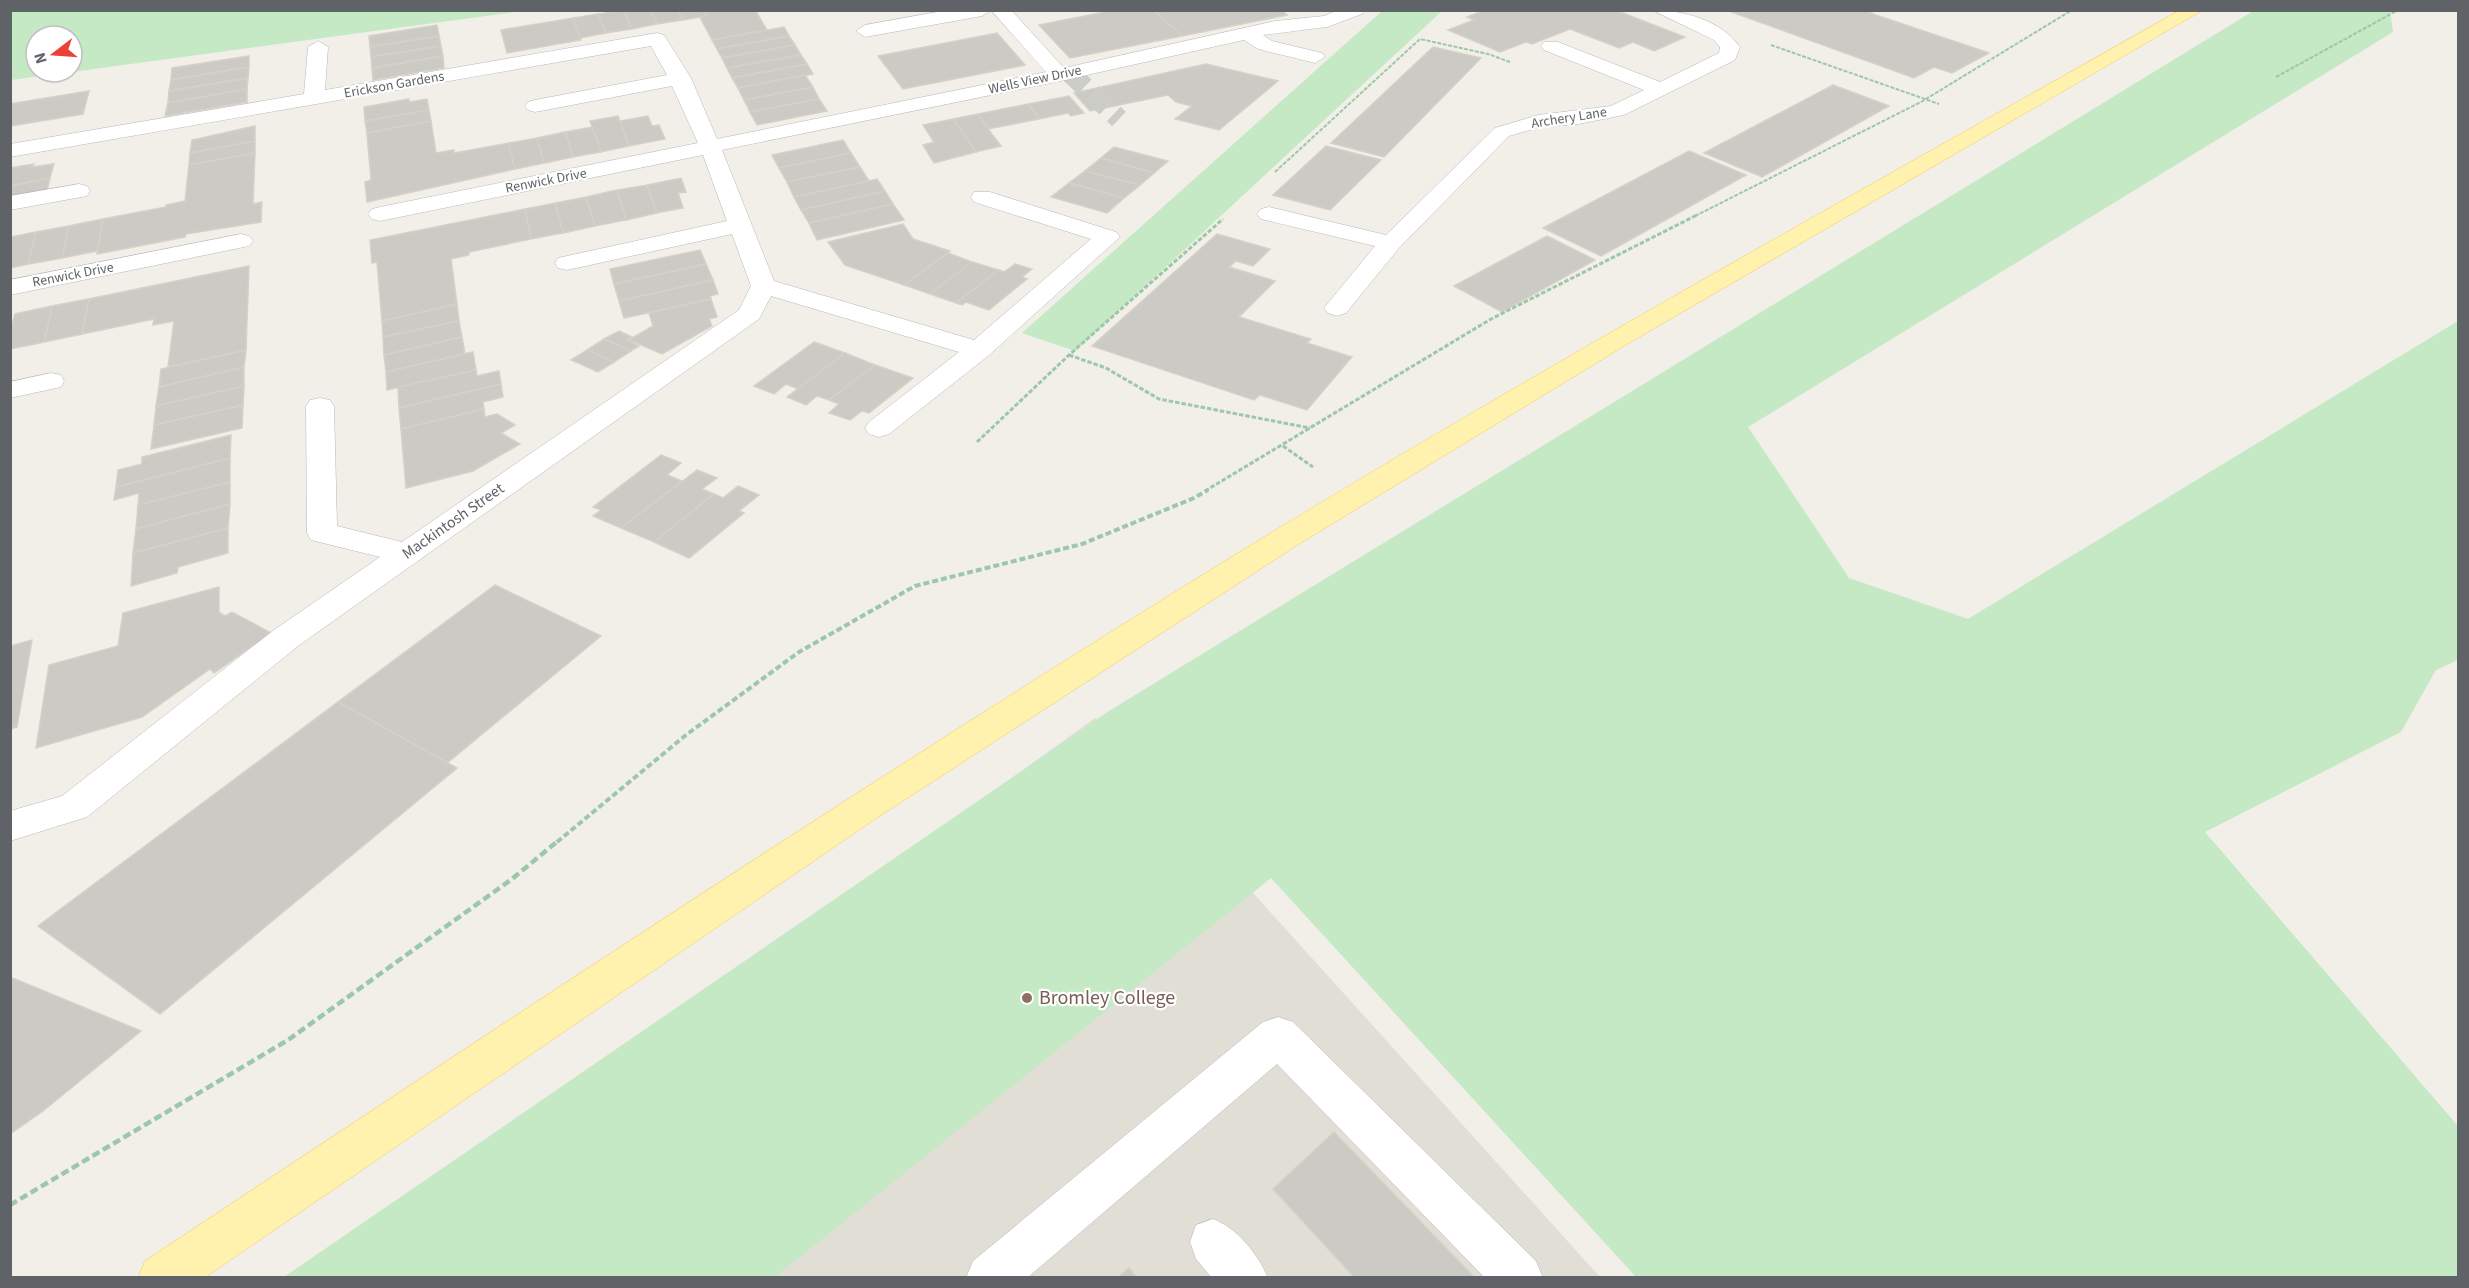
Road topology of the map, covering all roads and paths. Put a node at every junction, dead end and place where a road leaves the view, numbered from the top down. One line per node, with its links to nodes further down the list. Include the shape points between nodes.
1 (982, 10): 8 (street)
2 (1000, 10): 14 (street)
3 (1356, 10): 9 (street, Wells View Drive, via 1327,21)
4 (1661, 10): 10 (street, via 1721,36)
5 (2072, 10): 19 (path)
6 (2194, 10): 21 (main road)
7 (2398, 10): 15 (path)
8 (865, 32)
9 (1247, 33): 13 (street, via 1265,45); 14 (street, Wells View Drive)
10 (1726, 42): 17 (street, Archery Lane, via 1730,46 1728,56); 19 (path, via 1768,43)
11 (1551, 46): 17 (street)
12 (318, 47): 18 (street)
13 (1315, 57)
14 (1060, 75): 22 (street, Wells View Drive)
15 (2276, 77)
16 (681, 78): 18 (street, Erickson Gardens, via 657,39); 20 (street); 22 (street, Erickson Gardens)
17 (1661, 89): 31 (street, Archery Lane, via 1617,111 1538,120 1502,132)
18 (314, 99): 23 (street, Erickson Gardens)
19 (1926, 99): 21 (path); 42 (path, via 1491,319)
20 (535, 106)
21 (1995, 124): 47 (main road, via 1553,377 1261,554 814,840)
22 (712, 148): 27 (street, Renwick Drive); 29 (street)
23 (10, 151)
24 (79, 191): 26 (street)
25 (982, 197): 36 (street, via 1108,237)
26 (10, 203)
27 (380, 214)
28 (1269, 214): 31 (street)
29 (740, 225): 32 (street); 33 (street)
30 (241, 241): 34 (street, Renwick Drive)
31 (1391, 243): 35 (street, Archery Lane)
32 (567, 263)
33 (763, 286): 36 (street); 43 (street, Mackintosh Street, via 750,314)
34 (10, 288)
35 (1337, 308)
36 (979, 350): 41 (street)
37 (1069, 355): 42 (path, via 1106,368 1159,399)
38 (51, 381): 39 (street)
39 (10, 390)
40 (320, 406): 43 (street, via 322,533)
41 (879, 428)
42 (1311, 429): 45 (path, via 1194,498 1082,544 915,586 800,652 686,735 512,879 288,1040)
43 (407, 553): 44 (street, Mackintosh Street, via 286,638 74,807)
44 (10, 826)
45 (10, 1205)
46 (1213, 1242): 49 (street)
47 (162, 1278)
48 (990, 1278): 50 (street, via 1278,1036)
49 (1244, 1278)
50 (1519, 1278)

